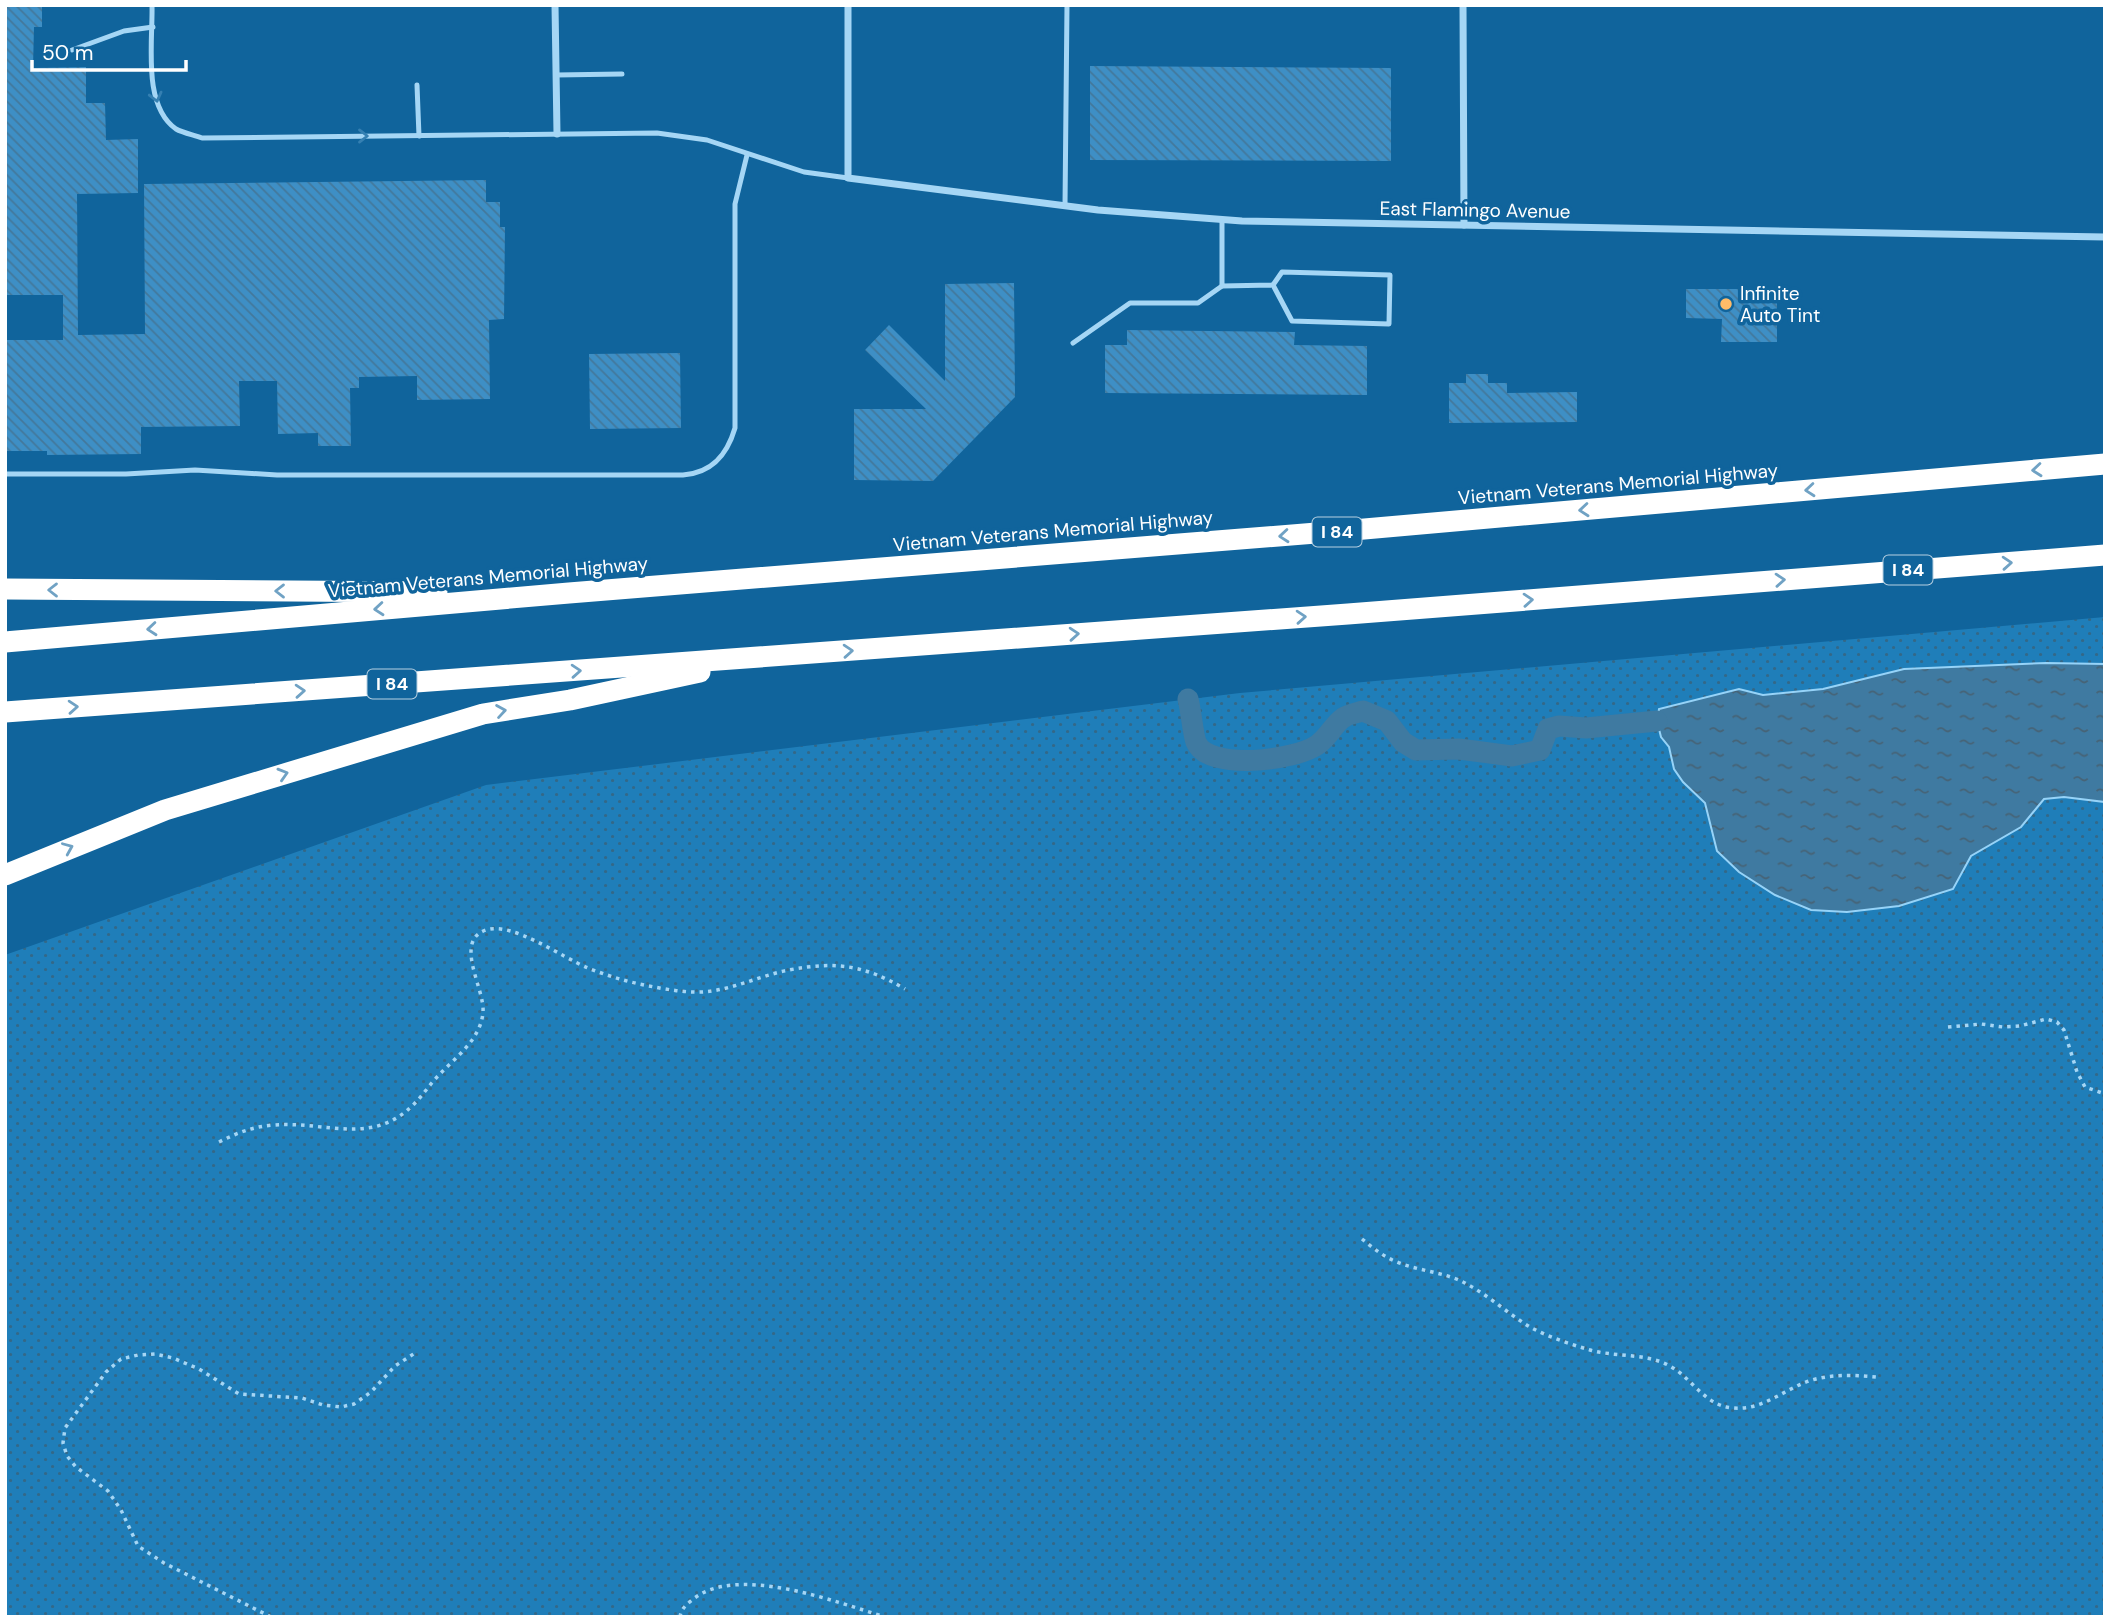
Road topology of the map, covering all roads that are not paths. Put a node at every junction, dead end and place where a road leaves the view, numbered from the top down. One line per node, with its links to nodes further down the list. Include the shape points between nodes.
1 (152, 5): 6 (lane)
2 (555, 5): 9 (street)
3 (848, 5): 14 (street)
4 (1067, 5): 15 (lane)
5 (1463, 5): 17 (street)
6 (153, 27): 7 (lane, via 124,31); 12 (lane, one-way to 12, via 153,93 161,115 177,130 202,138)
7 (72, 50)
8 (622, 74): 9 (lane)
9 (556, 75): 11 (street)
10 (417, 85): 12 (lane)
11 (557, 134): 12 (lane); 13 (lane, via 657,132 707,140)
12 (419, 136)
13 (747, 155): 14 (lane, via 804,172); 23 (lane, via 735,204 735,428 722,457 705,470 683,475 277,475 195,470)
14 (848, 178): 15 (street, East Flamingo Avenue)
15 (1065, 205): 16 (street, East Flamingo Avenue)
16 (1222, 220): 17 (street, East Flamingo Avenue); 20 (lane)
17 (1464, 225): 18 (street, East Flamingo Avenue)
18 (2105, 237)
19 (1273, 285): 19 (lane, via 1292,321 1389,324 1390,275 1282,272); 20 (lane)
20 (1222, 286): 21 (lane, via 1198,303 1130,303)
21 (1073, 343)
22 (2105, 464): 26 (highway, Vietnam Veterans Memorial Highway / I 84, one-way to 26)
23 (5, 474)
24 (2105, 555): 28 (highway, I 84, one-way to 24)
25 (5, 589): 26 (highway, one-way to 25)
26 (569, 593): 27 (highway, Vietnam Veterans Memorial Highway / I 84, one-way to 27)
27 (5, 642)
28 (779, 656): 29 (highway, I 84, one-way to 28); 30 (highway, one-way to 28, via 164,810 483,714)
29 (5, 712)
30 (5, 875)

